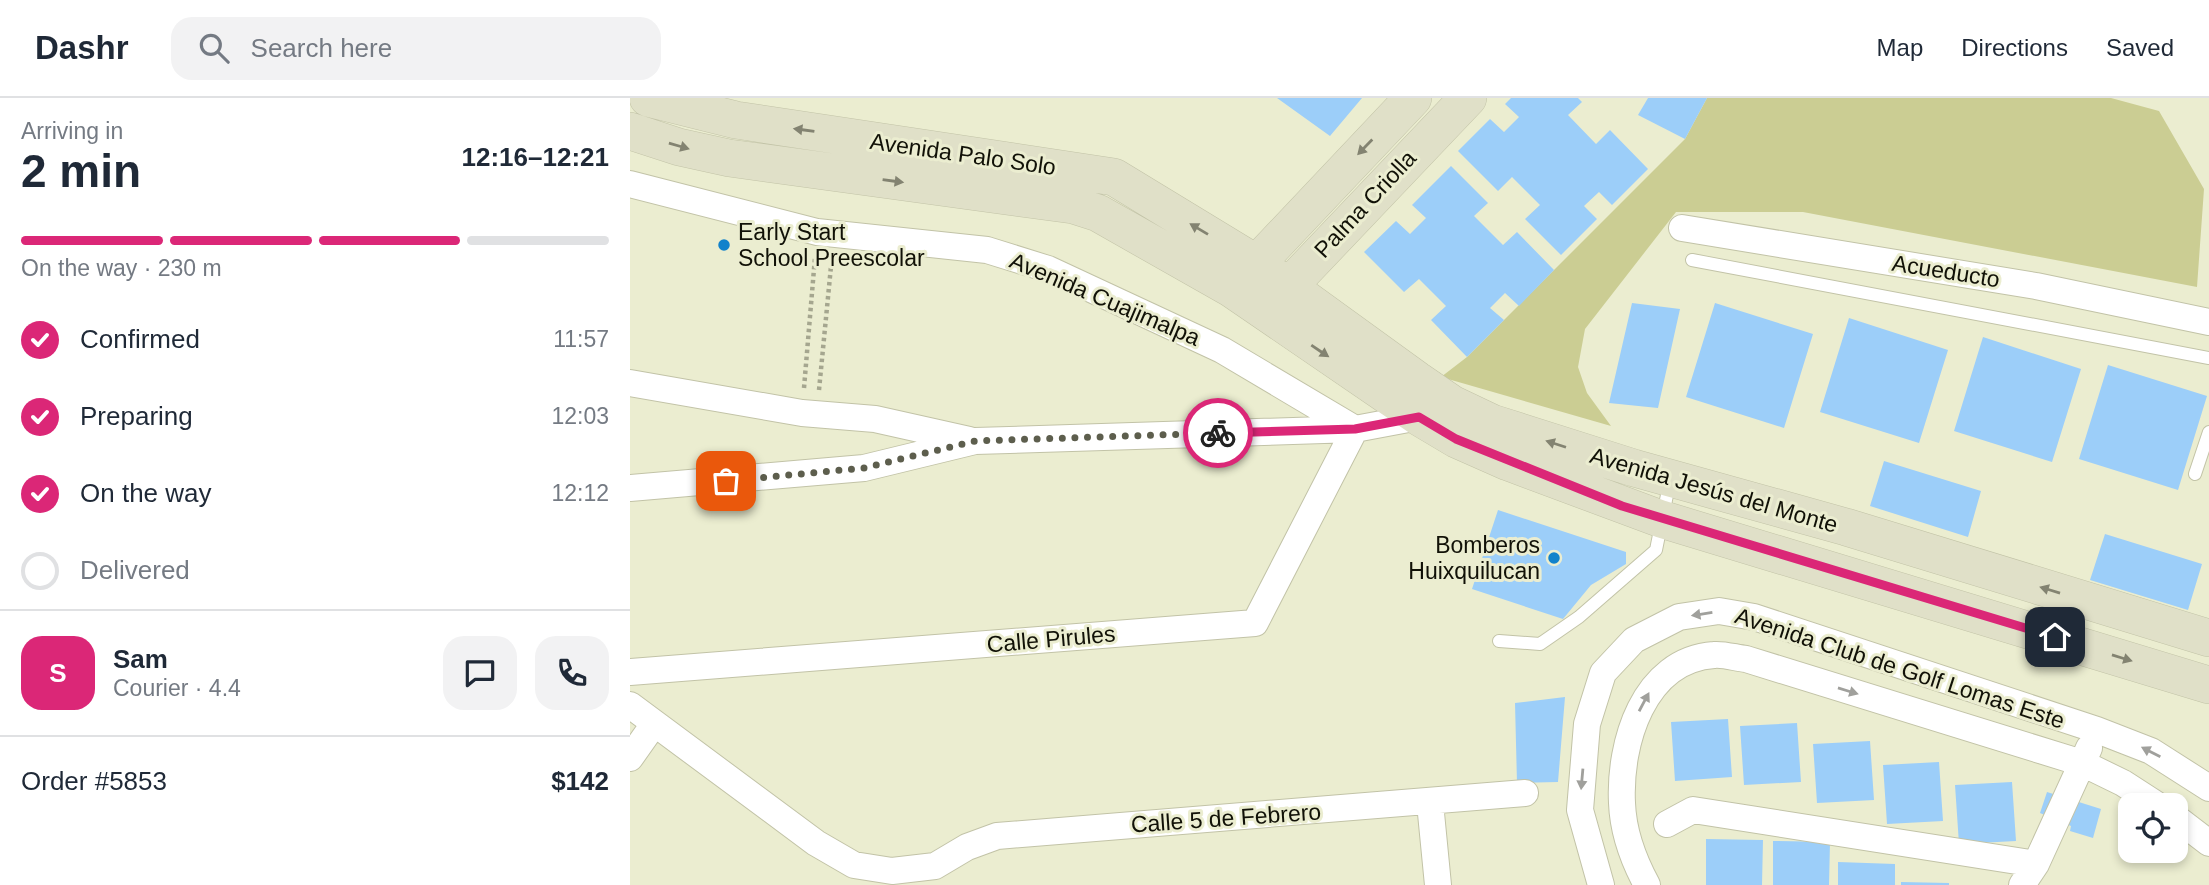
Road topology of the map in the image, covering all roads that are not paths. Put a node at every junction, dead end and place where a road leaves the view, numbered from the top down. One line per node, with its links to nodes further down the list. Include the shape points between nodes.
1 (648, 98): 5 (main road, Avenida Palo Solo, one-way to 1, via 736,120)
2 (1413, 98): 9 (main road, Palma Criolla, one-way to 9)
3 (1467, 99): 10 (main road, Palma Criolla)
4 (630, 131): 6 (main road, Avenida Palo Solo, one-way to 6, via 729,158)
5 (841, 136): 6 (main road); 12 (main road, Avenida Palo Solo, one-way to 5, via 1114,177)
6 (838, 174): 12 (main road, Avenida Palo Solo, one-way to 12, via 1073,205)
7 (630, 184): 18 (street, Avenida Cuajimalpa, via 826,233 987,250 1048,269 1222,350)
8 (1682, 228): 14 (street, Acueducto, via 2036,286)
9 (1289, 229): 10 (main road); 12 (main road, Palma Criolla)
10 (1319, 254): 13 (main road, Palma Criolla)
11 (1692, 260): 15 (lane)
12 (1245, 277): 13 (main road, Avenida Jesús del Monte)
13 (1275, 300): 17 (main road, Avenida Jesús del Monte, one-way to 17); 22 (main road, Avenida Jesús del Monte, one-way to 13, via 1492,423)
14 (2209, 322)
15 (2209, 358)
16 (630, 383): 20 (street, via 809,414 875,419)
17 (1419, 417): 18 (street); 24 (main road, Avenida Jesús del Monte, via 1508,461)
18 (1355, 429): 20 (street); 27 (street, Calle Pirules, via 1255,623)
19 (2209, 432): 21 (lane)
20 (975, 441): 23 (street, via 864,468)
21 (2195, 474)
22 (1670, 478): 24 (lane); 25 (main road, Avenida Jesús del Monte, one-way to 22)
23 (630, 488)
24 (1661, 519): 26 (lane, via 1656,550 1579,617 1540,644); 28 (main road, Avenida Jesús del Monte, one-way to 28)
25 (2209, 638)
26 (1499, 641)
27 (630, 672)
28 (2209, 685)
29 (630, 705): 30 (street)
30 (654, 724): 32 (street); 42 (street, via 816,843 854,865)
31 (2097, 730): 33 (street); 34 (street, Avenida Club de Golf Lomas Este, one-way to 31, via 2151,751); 44 (street, Avenida Club de Golf Lomas Este, one-way to 44, via 1754,617 1719,611 1679,617 1634,640 1603,673 1587,724 1580,810)
32 (630, 758)
33 (2082, 763): 36 (street, Avenida Club de Golf Lomas Este); 41 (street); 45 (street, Avenida Club de Golf Lomas Este, one-way to 33, via 1635,863 1622,804 1630,729 1647,694 1665,676 1692,660 1715,655 1746,659)
34 (2209, 788)
35 (1525, 793): 37 (street, Calle 5 de Febrero)
36 (2138, 793)
37 (1430, 803): 42 (street, Calle 5 de Febrero, via 996,836 967,847); 43 (street)
38 (1667, 824): 41 (street, via 1693,810)
39 (2188, 827): 40 (street)
40 (2209, 843)
41 (2029, 874)
42 (935, 875)
43 (1438, 885)
44 (1601, 885)
45 (1647, 885)

